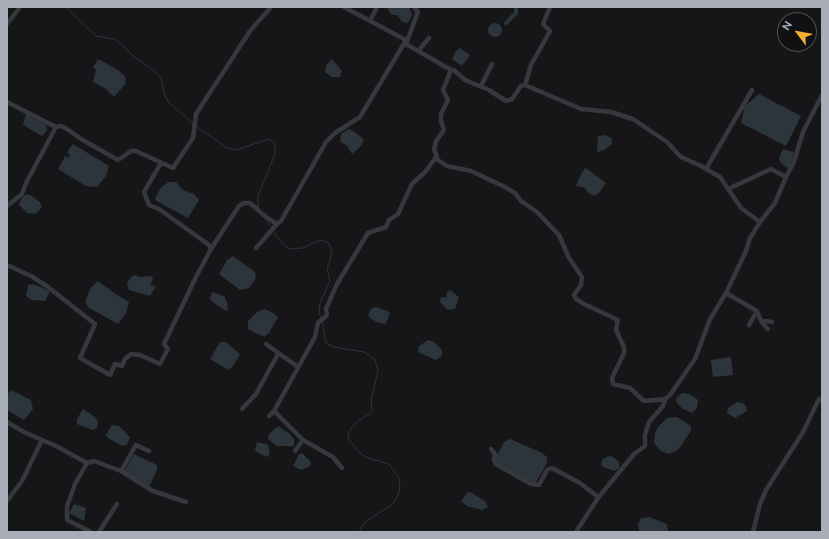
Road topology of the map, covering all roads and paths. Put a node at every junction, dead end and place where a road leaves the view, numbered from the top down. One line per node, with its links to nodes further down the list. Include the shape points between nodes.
1 (20, 7): 8 (street)
2 (271, 7): 21 (street, via 250,31 196,114 193,138 173,168)
3 (344, 7): 7 (street)
4 (377, 7): 7 (street)
5 (414, 7): 10 (street, via 418,12)
6 (550, 7): 14 (street, via 543,24 550,31 531,64)
7 (370, 21): 10 (street)
8 (7, 24)
9 (429, 38): 11 (street)
10 (406, 43): 11 (street); 27 (street, via 360,117 326,142 286,214)
11 (419, 50): 13 (street)
12 (492, 64): 15 (street)
13 (451, 70): 15 (street, via 465,80); 20 (street, via 443,90 448,100 441,114 444,130 436,141)
14 (525, 85): 15 (street, via 521,86 512,99 506,101); 22 (street, via 581,109 611,112 633,119 667,142 681,157)
15 (481, 86)
16 (752, 90): 22 (street)
17 (822, 95): 23 (street, via 803,132 794,162)
18 (7, 102): 19 (street)
19 (56, 127): 21 (street, via 67,129 118,160 130,151); 25 (street, via 22,194)
20 (435, 158): 39 (street, via 412,184 398,214 389,220 386,227 368,232 337,284 326,309 327,315 318,323 315,337); 40 (street, via 447,166 471,170 515,193 559,235 569,258 582,277 581,285 574,294 576,299 618,320 616,330 624,353 612,378 613,384 630,388 644,401)
21 (161, 164): 29 (street, via 144,192 149,205 159,209)
22 (706, 168): 24 (street, via 720,177)
23 (786, 177): 24 (street, via 771,169); 26 (street, via 776,203)
24 (728, 189): 26 (street, via 741,208)
25 (7, 206)
26 (760, 222): 31 (street, via 750,238)
27 (277, 224): 28 (street); 29 (street, via 250,203 244,203 239,206)
28 (256, 248)
29 (212, 249): 30 (street, via 164,344 168,349 160,364 131,354 122,366 116,364 110,375 80,358 95,324 48,287)
30 (7, 265)
31 (726, 293): 32 (street); 40 (street, via 710,319 695,359)
32 (757, 311): 34 (street); 35 (street)
33 (772, 322): 34 (street)
34 (762, 323): 36 (street)
35 (749, 326)
36 (768, 329)
37 (266, 344): 38 (street)
38 (278, 354): 39 (street); 42 (street, via 256,394)
39 (298, 367): 43 (street)
40 (665, 399): 54 (street, via 663,406 650,422 645,435 645,446 634,454)
41 (822, 399): 61 (street, via 819,399 803,432 766,490)
42 (242, 409)
43 (274, 411): 44 (street); 47 (street)
44 (269, 416)
45 (7, 422): 46 (street)
46 (42, 440): 51 (street); 55 (street, via 22,481)
47 (303, 440): 50 (street); 52 (street, via 333,457)
48 (491, 449): 54 (street, via 495,454 496,464 531,484 539,485 547,470 552,468 580,483)
49 (149, 451): 53 (street, via 136,445)
50 (295, 452)
51 (87, 463): 53 (street, via 94,461); 58 (street, via 75,484 67,506 67,520)
52 (342, 468)
53 (121, 471): 56 (street, via 143,486)
54 (598, 497): 60 (street)
55 (7, 501)
56 (186, 502)
57 (117, 504): 59 (street)
58 (91, 532)
59 (99, 532)
60 (576, 532)
61 (754, 532)

